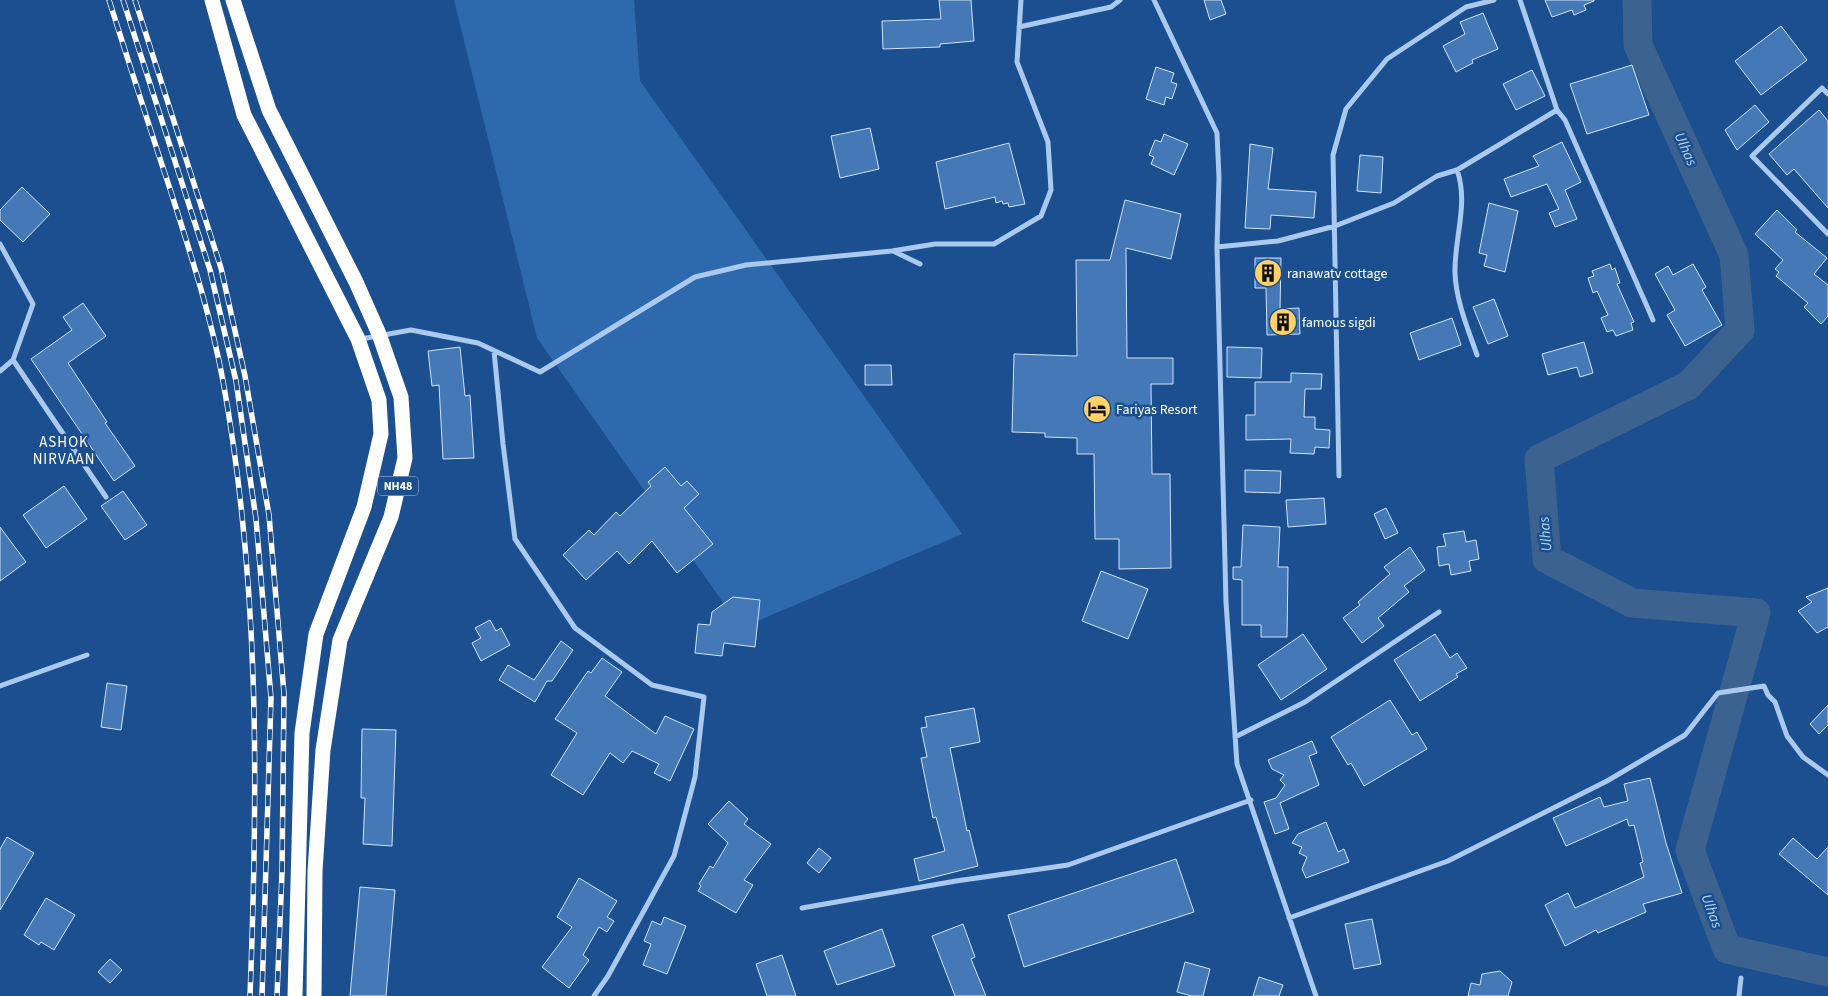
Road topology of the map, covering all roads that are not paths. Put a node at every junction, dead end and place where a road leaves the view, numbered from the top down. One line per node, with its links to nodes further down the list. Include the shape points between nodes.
1 (212, 0): 20 (highway, NH48, via 244,115)
2 (233, 0): 19 (highway, NH48, via 269,110)
3 (1022, 0): 8 (street)
4 (1120, 0): 8 (street, via 1111,7)
5 (1154, 0): 15 (street, via 1217,133 1220,178)
6 (1494, 0): 12 (street, via 1466,7 1388,59 1346,109 1333,155)
7 (1520, 0): 10 (street)
8 (1019, 27): 16 (street, via 1017,62 1048,142 1051,190 1040,216 994,244 935,244)
9 (1828, 94): 13 (street, via 1822,88 1752,156)
10 (1557, 110): 11 (street); 18 (street, via 1565,120)
11 (1457, 170): 12 (street, via 1437,176 1394,203); 22 (street, via 1463,186 1455,274 1460,306)
12 (1335, 226): 15 (street, via 1278,240); 25 (street)
13 (1828, 234)
14 (0, 244): 23 (street, via 33,304)
15 (1217, 247): 30 (street, via 1226,602)
16 (892, 251): 17 (street); 21 (street, via 746,265 695,277 540,372)
17 (920, 264)
18 (1653, 320)
19 (379, 334): 20 (street); 21 (street, via 411,330 478,343); 37 (highway, NH48, via 401,397 405,458 391,517 340,640 323,750 315,871)
20 (358, 340): 36 (highway, NH48, via 379,400 381,434 364,507 316,634 302,733)
21 (494, 351): 38 (street, via 516,539 575,628 652,685 704,697 694,777 674,856)
22 (1477, 355)
23 (13, 360): 24 (street); 26 (street)
24 (0, 371)
25 (1339, 476)
26 (106, 497)
27 (1439, 612): 30 (street, via 1305,702)
28 (86, 655): 29 (street)
29 (0, 686)
30 (1235, 737): 32 (street, via 1237,764)
31 (1828, 775): 34 (street, via 1803,757 1787,736 1775,702 1764,686 1718,693 1685,735 1607,781 1448,861)
32 (1250, 800): 33 (street, via 1068,865); 34 (street)
33 (802, 908)
34 (1289, 918): 39 (street)
35 (1741, 978): 40 (street)
36 (295, 996)
37 (314, 996)
38 (594, 996)
39 (1316, 996)
40 (1739, 996)

